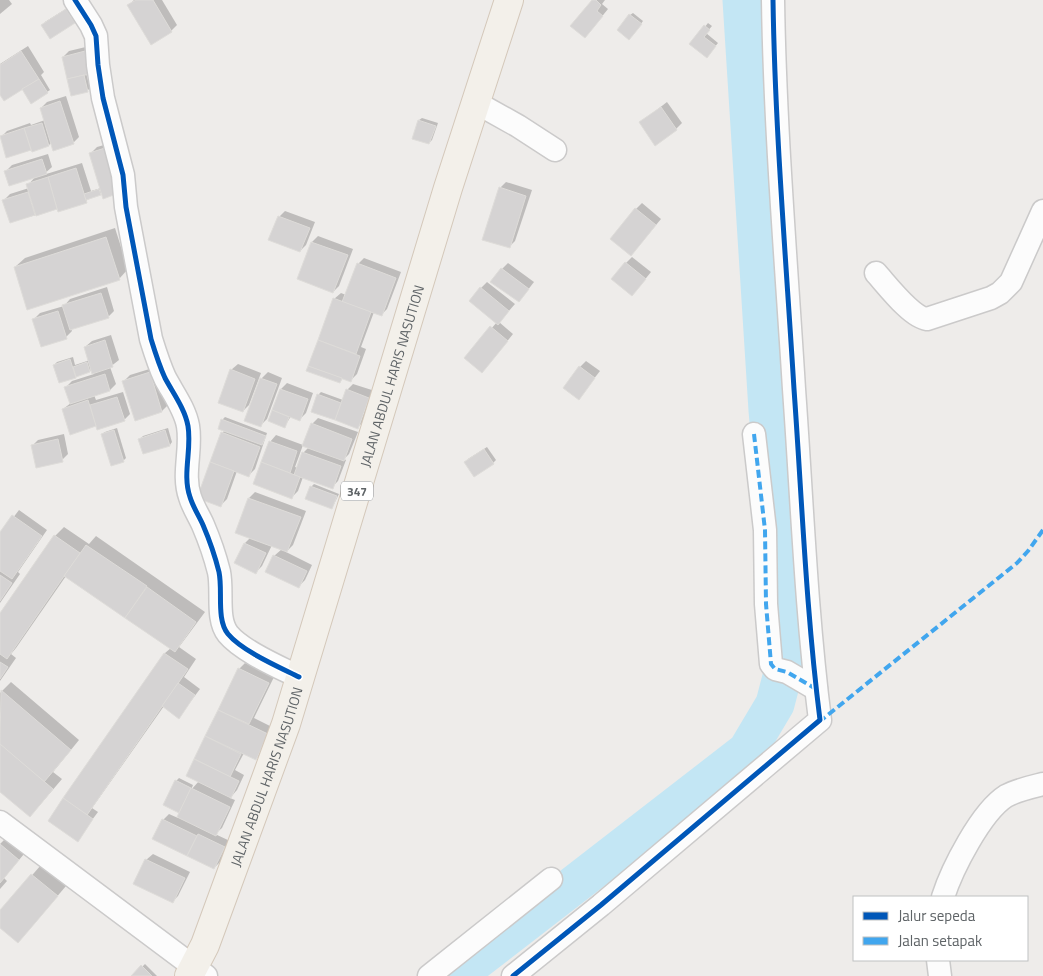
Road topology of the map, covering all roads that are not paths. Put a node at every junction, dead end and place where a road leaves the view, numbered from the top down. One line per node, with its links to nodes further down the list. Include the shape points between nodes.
1 (75, 0): 9 (street, via 96,36 103,98 119,156 151,339 159,364 188,425 186,479 190,498 204,526 218,570 221,623 240,645)
2 (509, 0): 4 (main road, JALAN ABDUL HARIS NASUTION / 347)
3 (774, 0): 10 (street, via 779,147 804,553)
4 (475, 102): 5 (street); 9 (main road, JALAN ABDUL HARIS NASUTION / 347)
5 (555, 150)
6 (1043, 211): 7 (street, via 1011,282 991,298 927,319 912,311)
7 (876, 273)
8 (754, 434): 10 (street, via 765,530 766,613 771,664)
9 (299, 677): 16 (main road, JALAN ABDUL HARIS NASUTION / 347, via 286,724)
10 (816, 689): 18 (street, via 820,720)
11 (1043, 784): 14 (street, via 1007,796 989,812 964,850)
12 (0, 822): 16 (street)
13 (551, 879): 17 (street)
14 (943, 896)
15 (938, 961): 19 (street)
16 (196, 973)
17 (429, 976)
18 (513, 976)
19 (940, 976)

